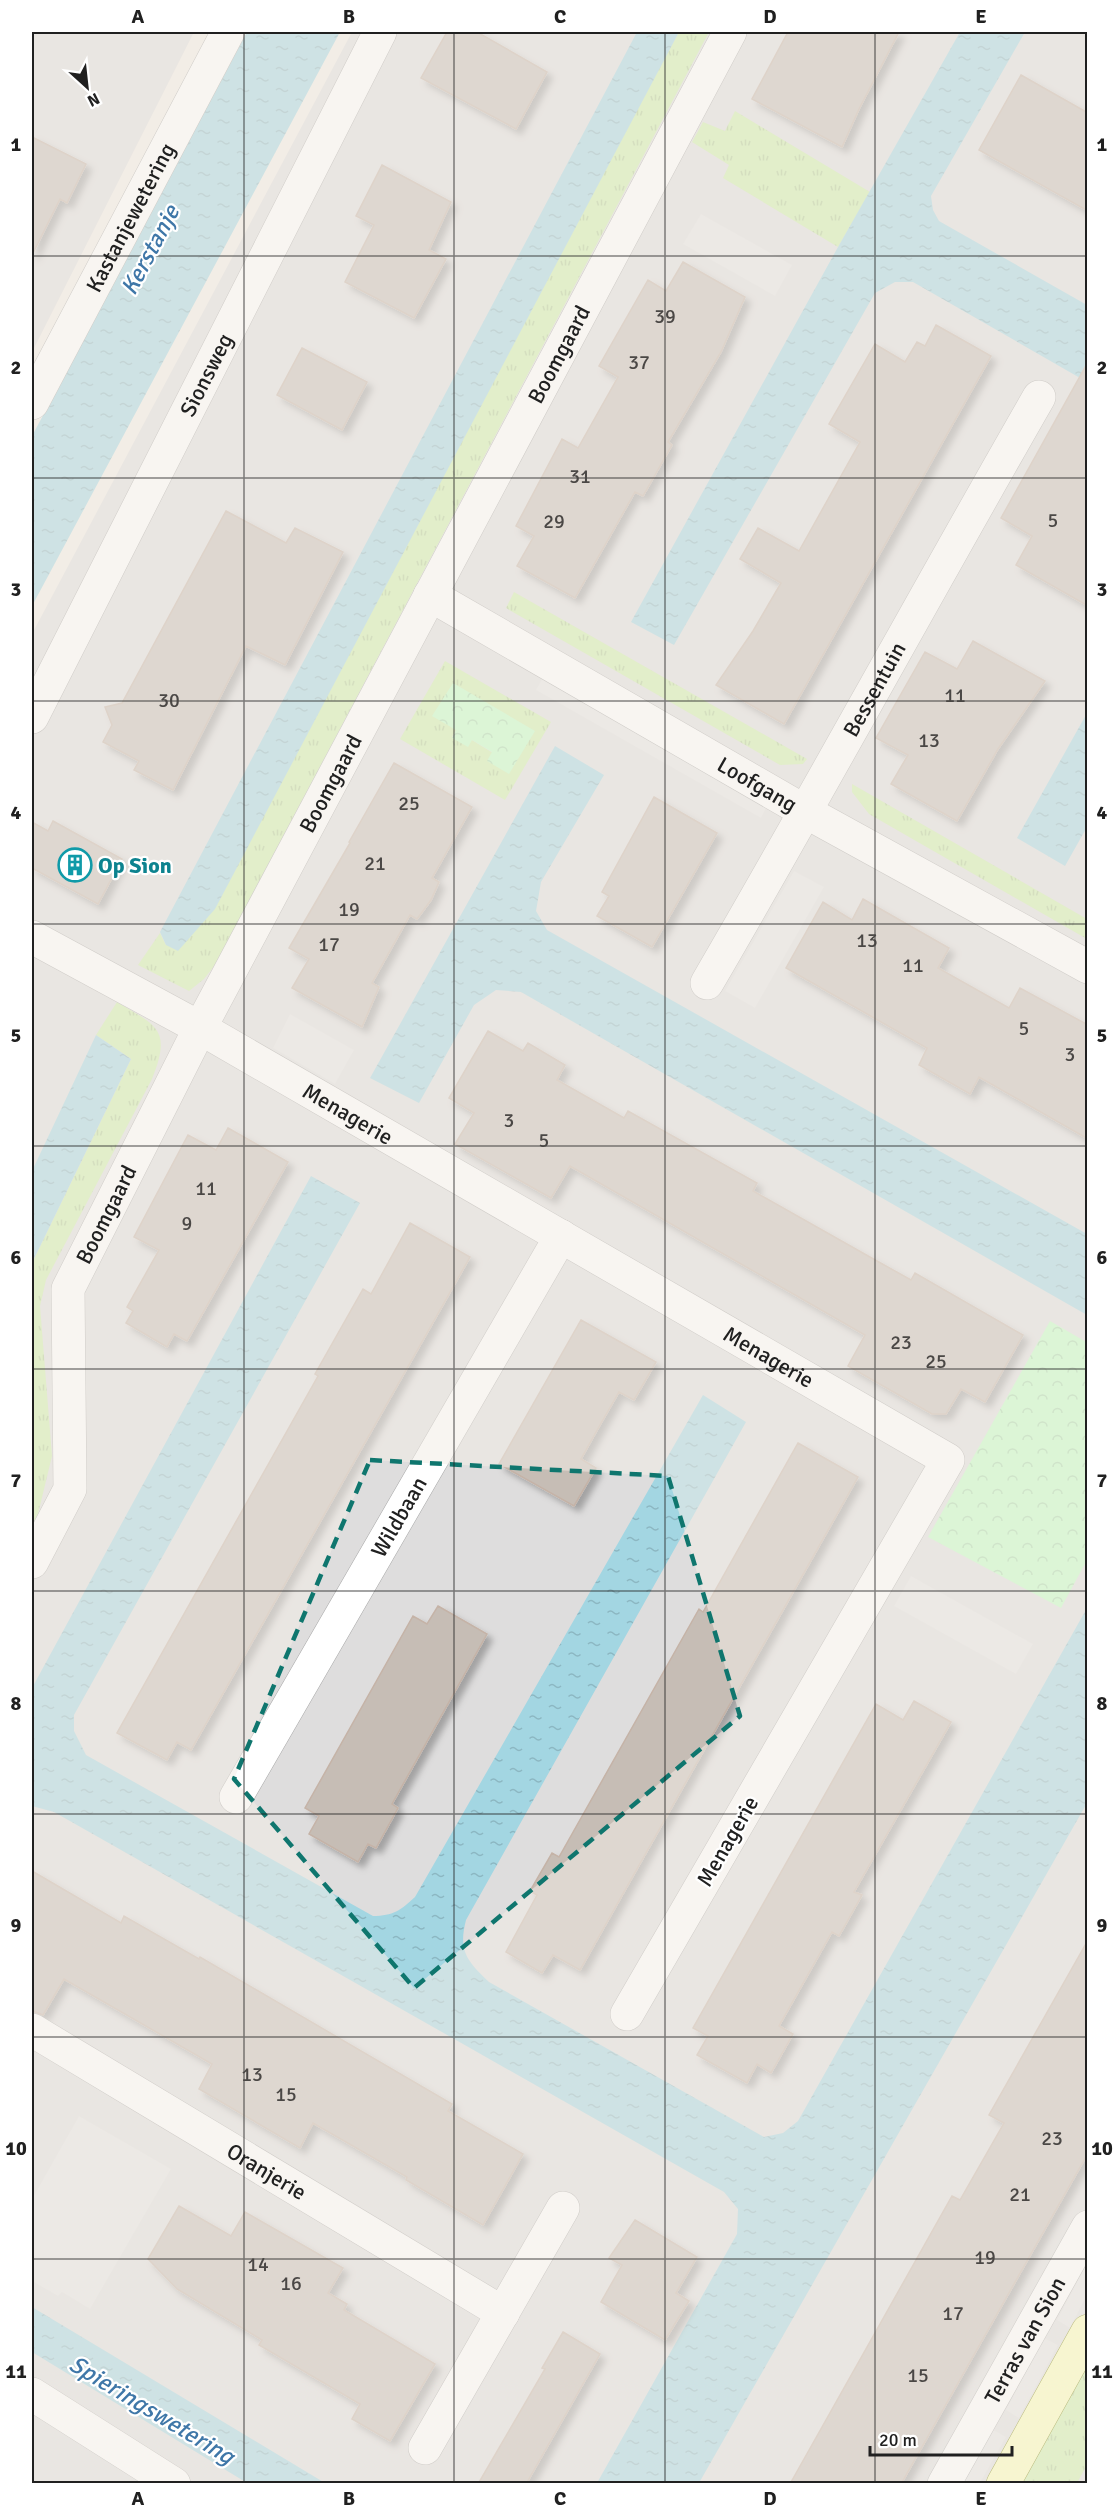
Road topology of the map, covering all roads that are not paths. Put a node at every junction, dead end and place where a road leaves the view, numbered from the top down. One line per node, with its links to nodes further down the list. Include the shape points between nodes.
1 (228, 32): 5 (street, Kastanjewetering)
2 (380, 32): 7 (street, Sionsweg)
3 (730, 32): 6 (street, Boomgaard)
4 (1039, 397): 8 (street, Bessentuin)
5 (32, 404)
6 (430, 595): 8 (street, Loofgang); 12 (street, Boomgaard)
7 (32, 717)
8 (806, 812): 10 (street, Loofgang); 11 (street, Bessentuin)
9 (32, 937): 12 (street, Menagerie)
10 (1088, 967)
11 (707, 983)
12 (200, 1028): 13 (street, Menagerie); 14 (street, Boomgaard, via 68,1289 70,1489)
13 (561, 1236): 15 (street, Wildbaan); 16 (street, Menagerie, via 948,1460)
14 (32, 1562)
15 (236, 1797)
16 (627, 2014)
17 (32, 2030): 20 (street, Oranjerie)
18 (563, 2208): 20 (street)
19 (1088, 2227): 25 (street, Terras van Sion)
20 (503, 2313): 23 (street)
21 (1088, 2331): 26 (street)
22 (32, 2394): 24 (street)
23 (425, 2448)
24 (174, 2484)
25 (944, 2484)
26 (1003, 2484)

